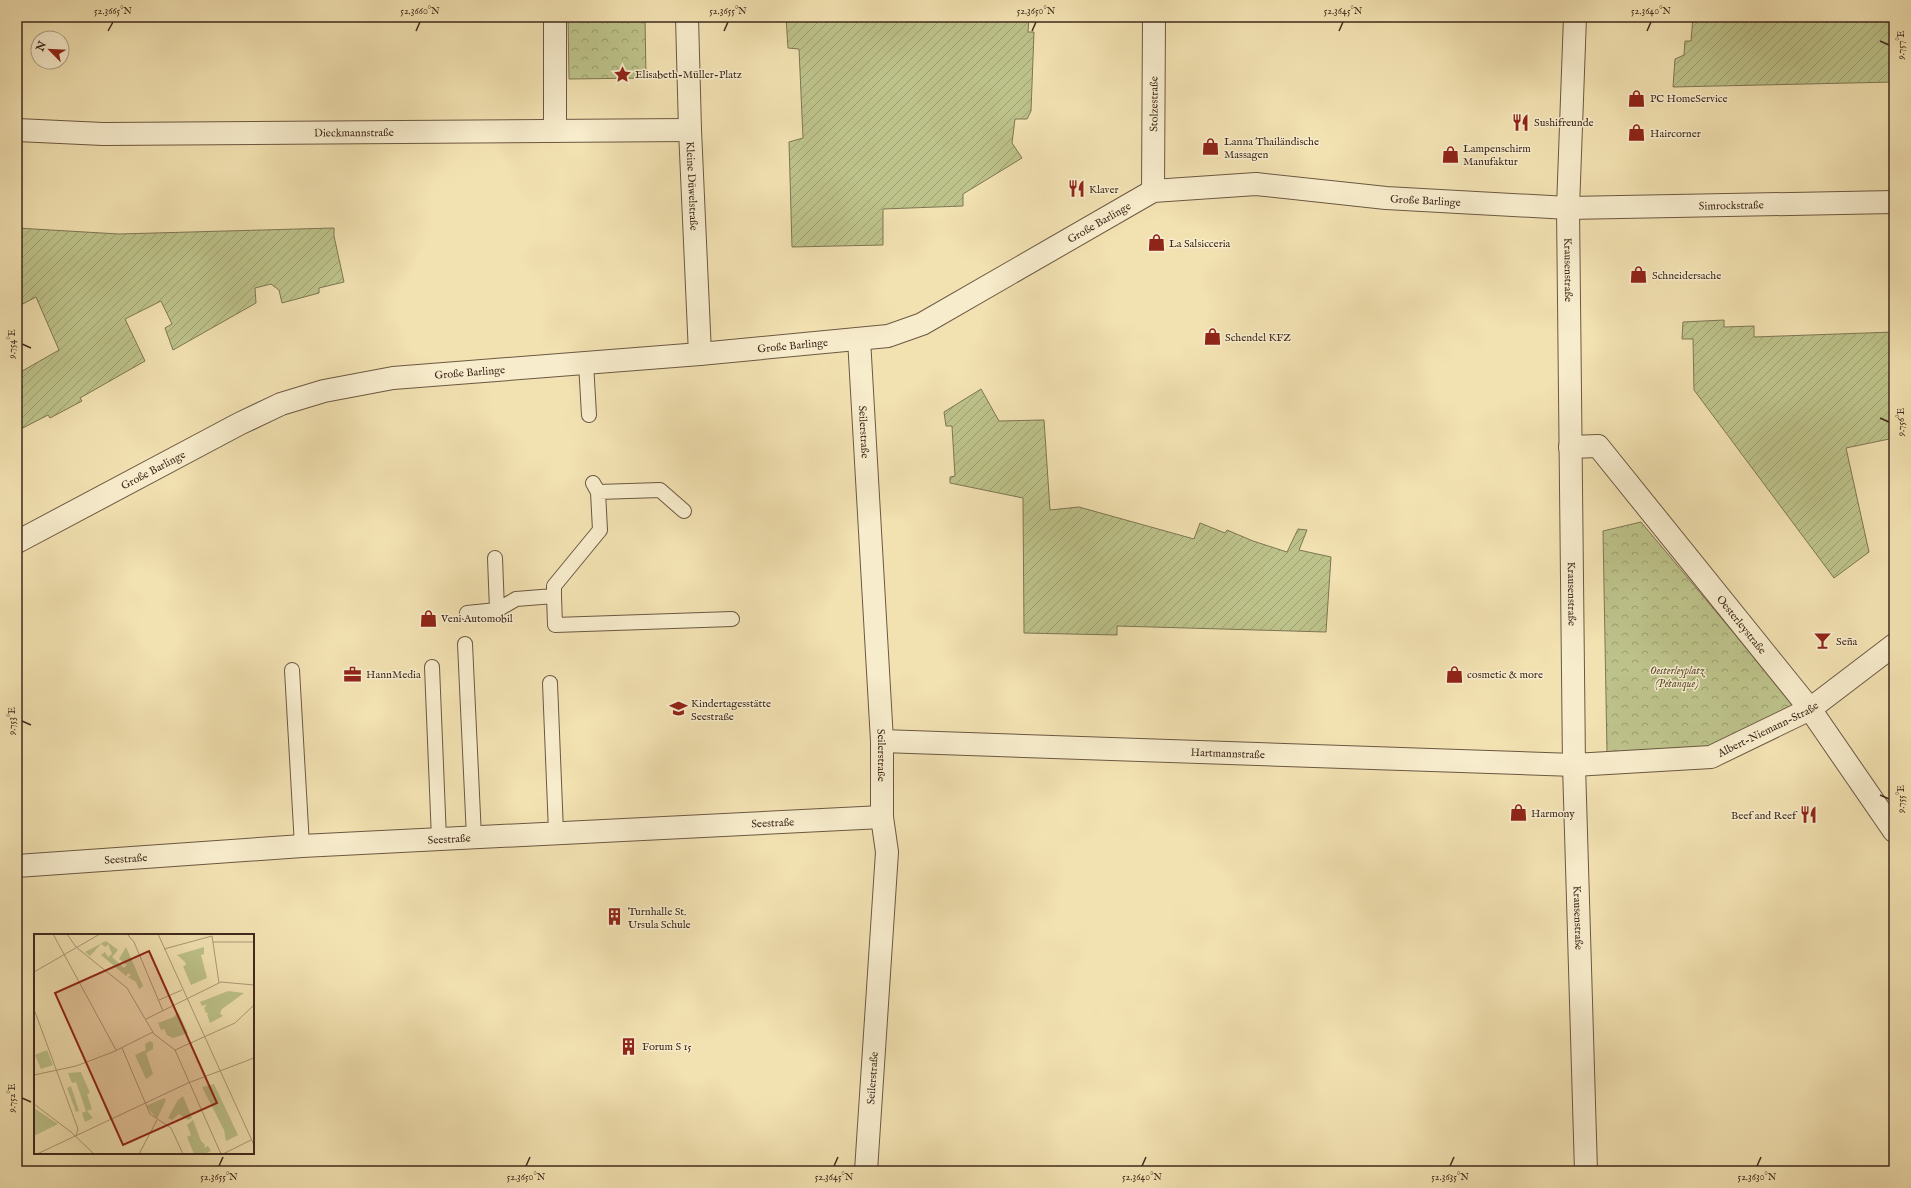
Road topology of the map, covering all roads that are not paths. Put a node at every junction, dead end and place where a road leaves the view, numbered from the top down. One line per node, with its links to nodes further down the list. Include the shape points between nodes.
1 (555, 17): 7 (street)
2 (687, 17): 6 (street, Kleine Düwelstraße)
3 (1154, 17): 8 (street, Stolzestraße)
4 (1575, 17): 10 (street, Krausenstraße)
5 (17, 130): 7 (street, Dieckmannstraße, via 103,134)
6 (690, 130): 7 (street, Dieckmannstraße); 12 (street, Kleine Düwelstraße)
7 (555, 131)
8 (1153, 191): 10 (street, Große Barlinge, via 1256,184 1386,198); 11 (street, Große Barlinge, via 922,324 888,336)
9 (1894, 202): 10 (street, Simrockstraße)
10 (1568, 208): 15 (street, Krausenstraße)
11 (859, 339): 12 (street, Große Barlinge); 29 (street, Seilerstraße)
12 (700, 354): 13 (street, Große Barlinge)
13 (586, 363): 14 (lane); 17 (street, Große Barlinge, via 393,378 324,391 288,402 239,424)
14 (589, 415)
15 (1570, 447): 28 (street, Oesterleystraße, via 1598,446); 30 (street, Krausenstraße)
16 (684, 510): 19 (lane, via 660,490 596,487 600,530 554,586)
17 (17, 542)
18 (495, 558): 20 (lane)
19 (554, 596): 20 (lane, via 516,599); 22 (lane, via 555,625)
20 (498, 610): 21 (lane)
21 (468, 613)
22 (732, 619)
23 (465, 644): 34 (lane)
24 (1894, 645): 28 (street, Albert-Niemann-Straße)
25 (432, 667): 35 (lane)
26 (292, 670): 36 (lane)
27 (550, 683): 33 (lane)
28 (1810, 709): 30 (street, Albert-Niemann-Straße, via 1711,757); 32 (street, Oesterleystraße)
29 (882, 741): 30 (street, Hartmannstraße); 31 (street, Seilerstraße)
30 (1574, 765): 39 (street, Krausenstraße)
31 (882, 817): 33 (street, Seestraße); 38 (street, Seilerstraße, via 887,852)
32 (1894, 831)
33 (556, 832): 34 (street, Seestraße)
34 (474, 836): 35 (street, Seestraße)
35 (439, 839): 36 (street, Seestraße)
36 (302, 846): 37 (street, Seestraße)
37 (17, 866)
38 (866, 1171)
39 (1586, 1171)

